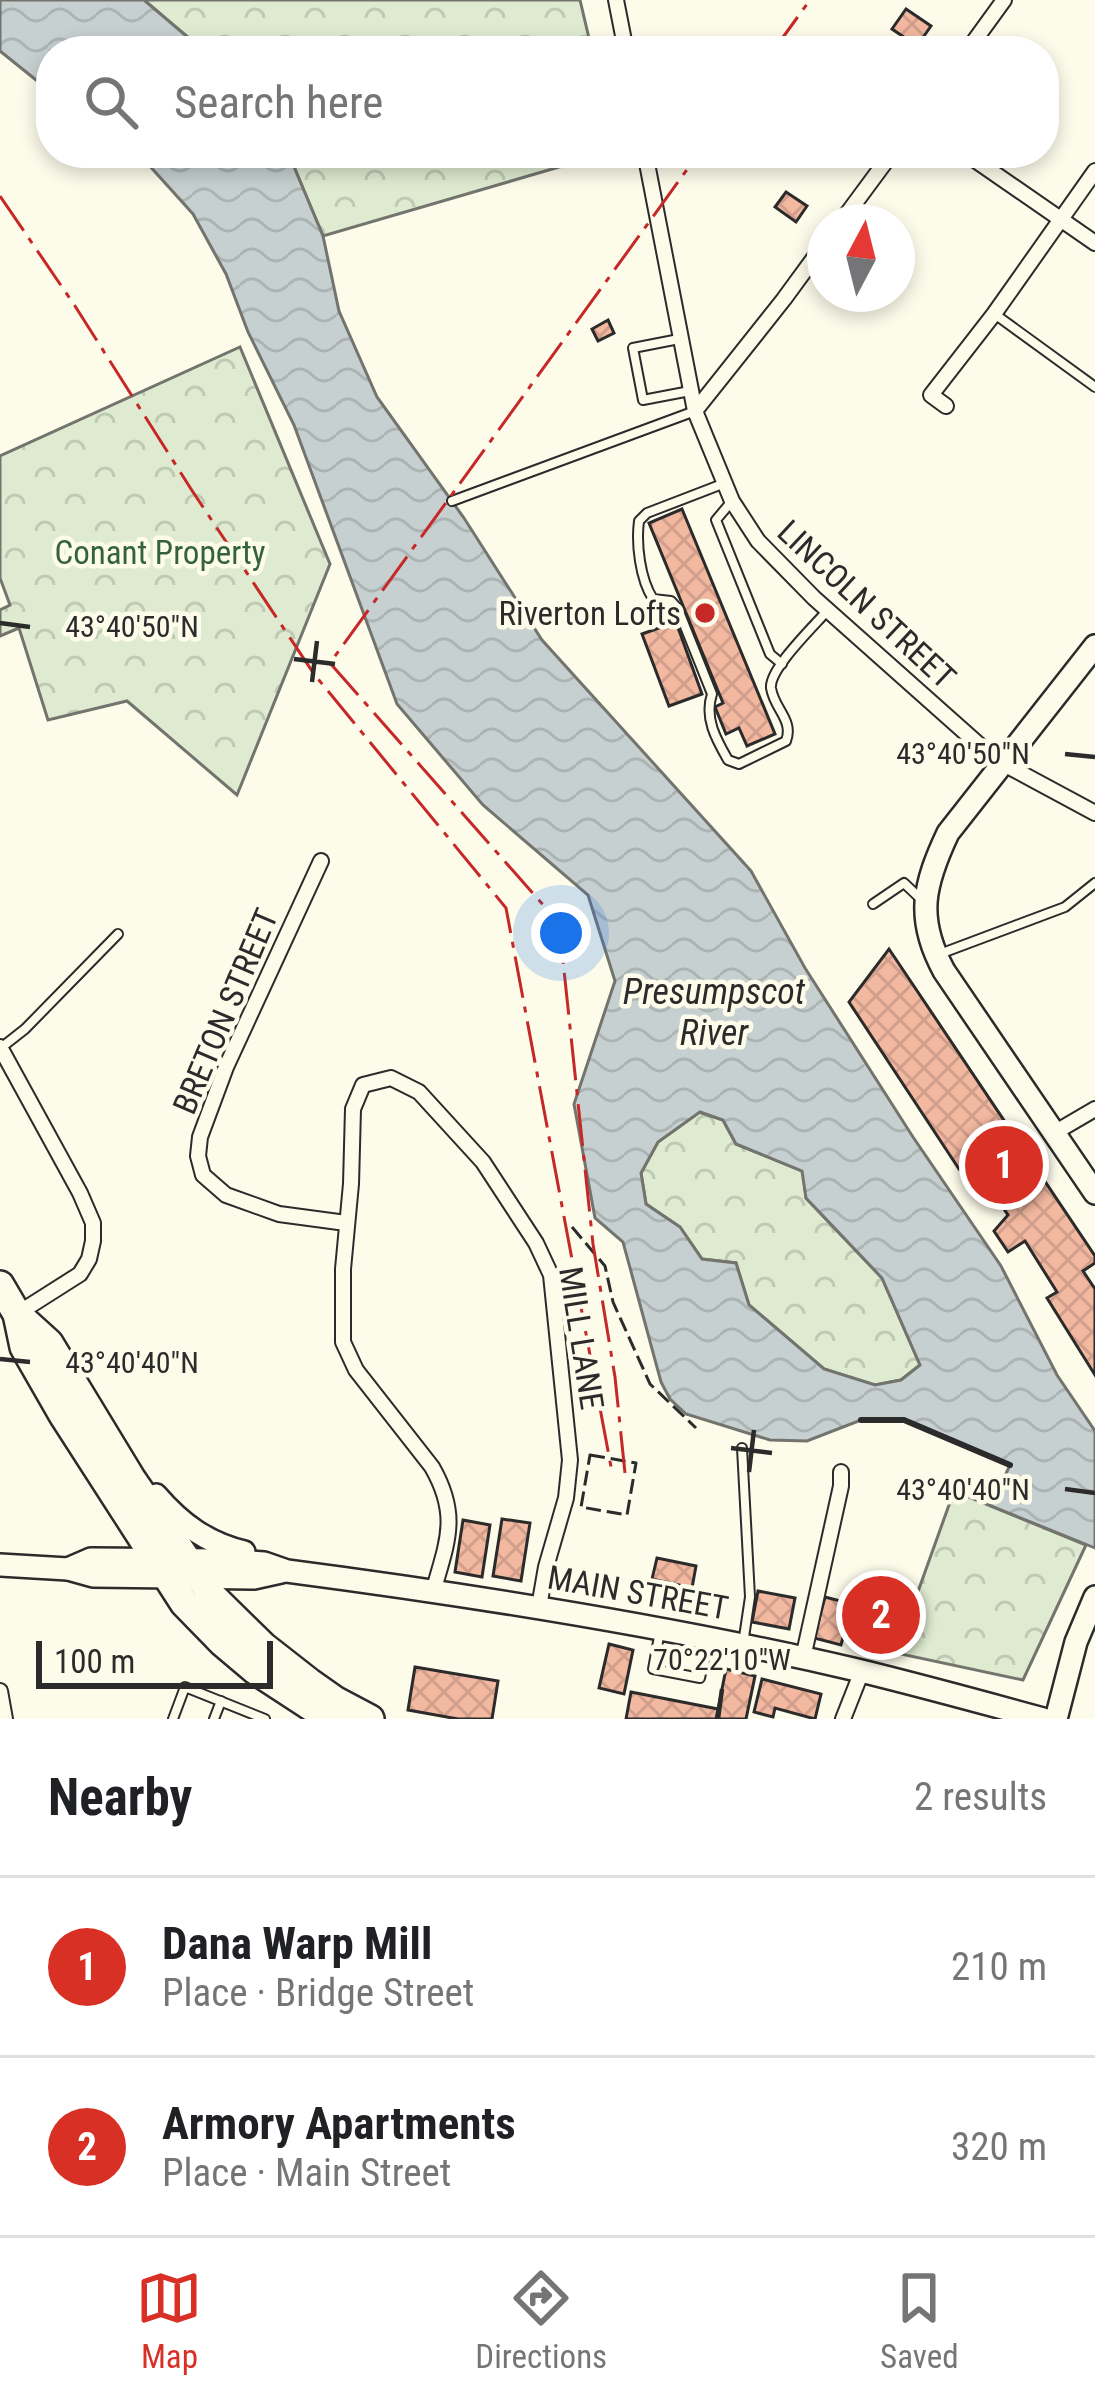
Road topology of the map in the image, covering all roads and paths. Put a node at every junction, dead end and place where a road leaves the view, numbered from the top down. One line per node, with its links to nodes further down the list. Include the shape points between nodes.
1 (616, 0): 3 (street)
2 (1004, 0): 4 (street)
3 (623, 36)
4 (978, 36)
5 (648, 168): 14 (street, LINCOLN STREET)
6 (881, 168): 9 (street)
7 (986, 168): 10 (street)
8 (1095, 171): 10 (street)
9 (854, 204)
10 (1060, 221): 11 (street); 13 (street)
11 (1095, 243)
12 (807, 268): 18 (street)
13 (994, 314): 15 (lane); 17 (street, via 932,394)
14 (680, 339): 16 (street, LINCOLN STREET); 16 (lane, via 633,349 643,400)
15 (1095, 387)
16 (691, 391): 18 (street, LINCOLN STREET)
17 (946, 406)
18 (694, 411): 19 (street, LINCOLN STREET); 20 (lane)
19 (725, 483): 21 (street, LINCOLN STREET); 24 (lane, via 647,513 637,536 647,590 678,609 712,694 712,734 728,760 739,764 786,741 789,727 771,687)
20 (452, 501)
21 (732, 501): 22 (street, LINCOLN STREET, via 770,554); 24 (lane, via 716,520 770,654)
22 (828, 610): 24 (lane); 25 (street, LINCOLN STREET)
23 (1095, 646): 25 (main road)
24 (782, 664)
25 (1002, 763): 26 (street, LINCOLN STREET); 30 (main road, via 948,833)
26 (1095, 813)
27 (321, 861): 37 (street, BRETON STREET, via 226,1067 198,1156 202,1175 226,1195 279,1214)
28 (1095, 883): 32 (lane, via 1065,907)
29 (873, 904): 30 (lane, via 904,883)
30 (925, 904): 32 (main road)
31 (118, 934): 33 (lane)
32 (936, 956): 35 (main road)
33 (0, 1047): 39 (street, via 93,1223 80,1274)
34 (1095, 1109): 35 (street)
35 (1054, 1133): 36 (main road)
36 (1095, 1193)
37 (346, 1223): 47 (street, via 343,1342 446,1498 449,1535); 49 (street, MILL LANE, via 353,1109 363,1085 392,1078 441,1113 536,1243 557,1312 570,1460)
38 (0, 1285): 39 (highway)
39 (17, 1314): 40 (highway)
40 (36, 1345): 43 (highway); 45 (highway, via 63,1415)
41 (742, 1448): 52 (lane, via 750,1597)
42 (841, 1472): 53 (street)
43 (131, 1478): 45 (highway); 46 (main road, via 200,1536 270,1557)
44 (0, 1565): 45 (main road, MAIN STREET, via 68,1569 91,1559)
45 (176, 1568): 46 (main road, MAIN STREET, via 243,1561); 57 (highway, via 184,1603 224,1643 294,1697)
46 (287, 1571): 47 (main road, MAIN STREET)
47 (433, 1592): 49 (main road, MAIN STREET)
48 (1095, 1597): 64 (main road)
49 (539, 1606): 50 (main road, MAIN STREET)
50 (660, 1630): 51 (main road, MAIN STREET); 51 (lane, via 653,1669 700,1678)
51 (708, 1639): 52 (main road, MAIN STREET)
52 (743, 1645): 53 (main road, MAIN STREET)
53 (803, 1658): 54 (main road, MAIN STREET)
54 (862, 1671): 62 (street); 63 (main road, MAIN STREET)
55 (0, 1690): 58 (street)
56 (220, 1701): 59 (lane, via 185,1687); 60 (lane); 61 (lane)
57 (351, 1717)
58 (5, 1719)
59 (173, 1719)
60 (214, 1719)
61 (265, 1719)
62 (843, 1719)
63 (1043, 1719)
64 (1056, 1719)

